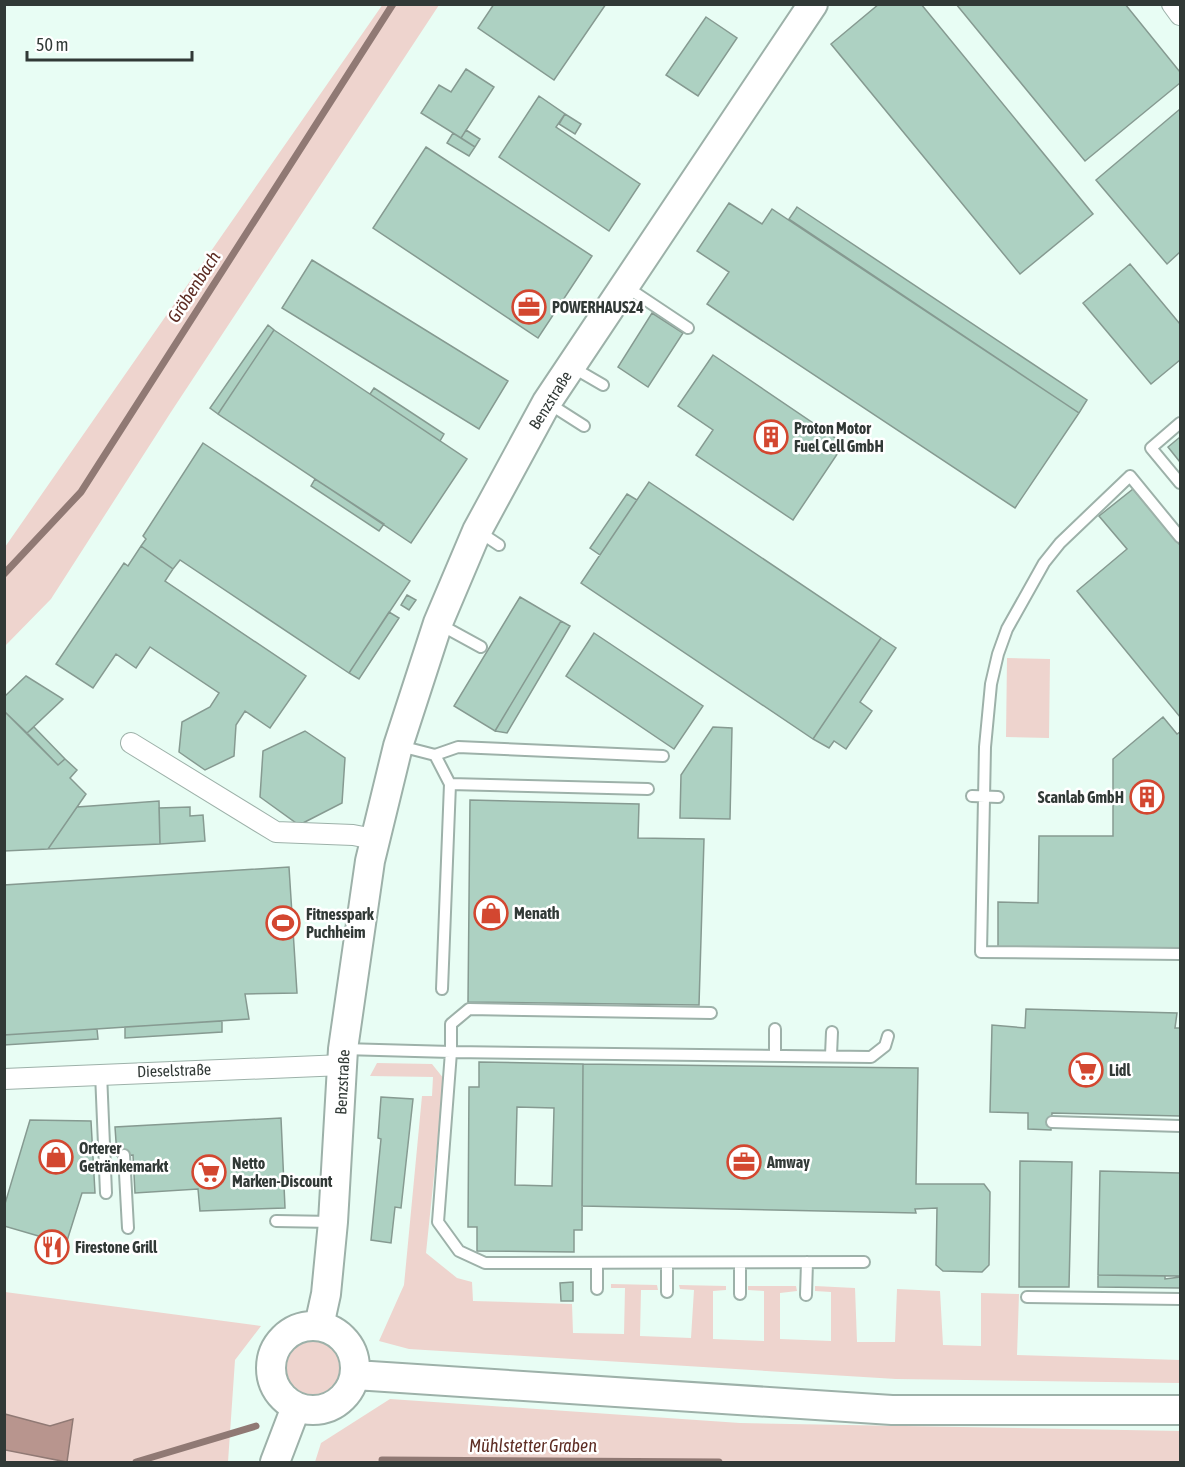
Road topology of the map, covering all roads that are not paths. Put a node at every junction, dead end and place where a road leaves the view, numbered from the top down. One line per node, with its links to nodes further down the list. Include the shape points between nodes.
1 (813, 4): 4 (street, Benzstraße)
2 (1172, 4): 3 (street)
3 (1180, 15)
4 (624, 286): 5 (lane); 6 (street, Benzstraße)
5 (688, 328)
6 (571, 366): 7 (lane); 8 (street, Benzstraße)
7 (603, 385)
8 (547, 402): 10 (lane); 13 (street, Benzstraße, via 488,538)
9 (1180, 423): 11 (lane, via 1151,448)
10 (584, 426)
11 (1180, 483)
12 (1180, 537): 22 (lane, via 1130,477 1044,563 1007,629 993,670)
13 (438, 623): 14 (lane); 16 (street, Benzstraße)
14 (481, 647)
15 (132, 743): 24 (street, via 276,832)
16 (398, 746): 17 (lane); 24 (street, Benzstraße)
17 (435, 755): 18 (lane, via 458,747); 19 (lane)
18 (663, 756)
19 (450, 784): 20 (lane); 26 (lane)
20 (648, 789)
21 (972, 796): 22 (lane)
22 (984, 796): 23 (lane); 25 (lane, via 981,952)
23 (998, 797)
24 (374, 839): 34 (street, Benzstraße)
25 (1180, 954)
26 (442, 989)
27 (711, 1013): 31 (lane, via 469,1009 451,1024)
28 (775, 1029): 32 (lane)
29 (832, 1032): 33 (lane)
30 (888, 1036): 33 (lane, via 885,1046 871,1057)
31 (451, 1052): 32 (lane); 34 (lane); 46 (lane, via 438,1222 459,1251 485,1263)
32 (775, 1054): 33 (lane)
33 (831, 1055)
34 (343, 1057): 35 (street, Dieselstraße); 42 (street, Benzstraße)
35 (101, 1073): 36 (street, Dieselstraße); 40 (lane)
36 (4, 1079)
37 (1052, 1122): 38 (lane)
38 (1180, 1126)
39 (124, 1155): 43 (lane)
40 (106, 1193)
41 (276, 1221): 42 (lane)
42 (333, 1222): 55 (street, Benzstraße)
43 (128, 1228)
44 (807, 1262): 45 (lane); 48 (lane); 52 (lane)
45 (864, 1262)
46 (597, 1263): 47 (lane); 49 (lane)
47 (667, 1263): 48 (lane); 50 (lane)
48 (740, 1263): 51 (lane)
49 (597, 1289)
50 (667, 1292)
51 (740, 1294)
52 (806, 1295)
53 (1027, 1297): 54 (lane)
54 (1180, 1299)
55 (319, 1326): 56 (street, via 347,1343); 57 (street, via 290,1333 272,1357 275,1386)
56 (355, 1375): 57 (street, via 346,1395 328,1408); 58 (street, via 892,1410)
57 (296, 1407): 59 (street)
58 (1180, 1410)
59 (275, 1462)

